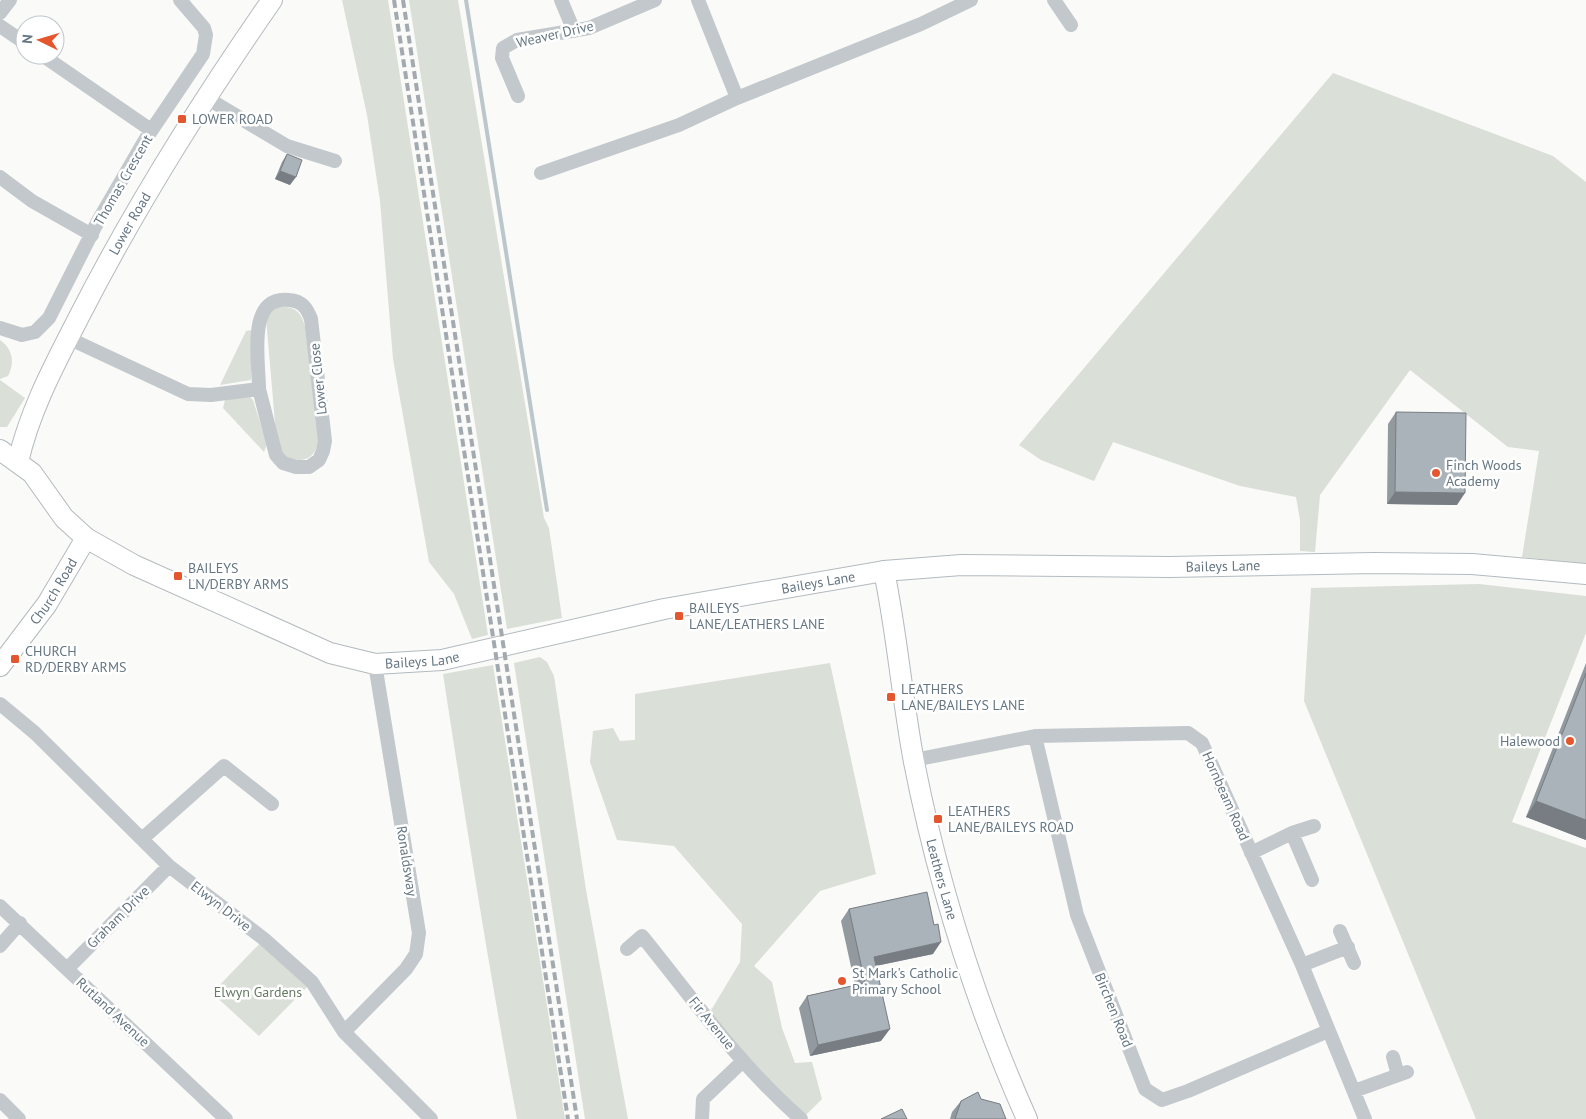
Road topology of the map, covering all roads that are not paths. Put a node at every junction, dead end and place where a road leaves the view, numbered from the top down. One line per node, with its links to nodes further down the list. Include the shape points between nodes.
1 (10, 0): 9 (street)
2 (180, 0): 18 (street, Thomas Crescent, via 204,28 205,45 203,54)
3 (272, 0): 15 (street, Lower Road)
4 (561, 0): 12 (street)
5 (655, 0): 12 (street, Weaver Drive, via 589,28)
6 (698, 0): 17 (street)
7 (971, 0): 17 (street)
8 (1054, 0): 10 (street)
9 (0, 13)
10 (1071, 24)
11 (0, 26): 13 (street)
12 (574, 30): 16 (street, Weaver Drive, via 517,40 503,48 502,58)
13 (15, 36)
14 (57, 65): 18 (street)
15 (205, 96): 19 (street, via 287,146); 24 (street, Lower Road, via 164,163)
16 (518, 96)
17 (737, 98): 20 (street, via 679,125)
18 (152, 130): 22 (street, Thomas Crescent)
19 (335, 161)
20 (541, 173)
21 (0, 177): 22 (street, via 32,201)
22 (92, 234): 23 (street, Thomas Crescent, via 49,318 35,332 22,335)
23 (0, 328)
24 (68, 338): 25 (street, via 188,394 210,395); 27 (street, Lower Road, via 29,420)
25 (259, 388): 25 (street, Lower Close, via 276,455 283,463 309,468 319,460 325,441 312,319 307,308 299,303 279,300 262,310 258,323)
26 (0, 450): 27 (street, Baileys Lane)
27 (18, 462): 28 (street, Baileys Lane, via 38,480 64,518)
28 (86, 538): 31 (street, Baileys Lane, via 134,566 330,653); 32 (street, Church Road, via 47,604)
29 (884, 570): 30 (street, Baileys Lane, via 961,564 1170,567 1374,563 1472,564); 31 (street, Baileys Lane, via 664,609 442,660); 35 (street, Leathers Lane)
30 (1586, 574)
31 (374, 664): 53 (street, Ronaldsway, via 419,933 416,954 406,969)
32 (0, 666)
33 (0, 704): 39 (street, Elwyn Drive, via 35,733)
34 (1035, 736): 35 (street, Hornbeam Road); 40 (street, Hornbeam Road, via 1188,733 1202,743); 52 (street, Birchen Road, via 1077,915 1145,1089 1162,1100)
35 (914, 760): 63 (street, Leathers Lane, via 951,912 991,1032)
36 (272, 804): 39 (street, via 224,766)
37 (1314, 826): 38 (street)
38 (1292, 833): 40 (street); 42 (street)
39 (142, 839): 41 (street, Elwyn Drive)
40 (1252, 853): 50 (street, Hornbeam Road)
41 (169, 866): 51 (street, Graham Drive); 53 (street, Elwyn Drive, via 264,939 312,982)
42 (1312, 880)
43 (0, 906): 44 (street, Rutland Avenue)
44 (20, 923): 46 (street); 51 (street, Rutland Avenue)
45 (1340, 931): 47 (street)
46 (0, 946)
47 (1348, 948): 49 (street); 50 (street)
48 (627, 949): 55 (street, Fir Avenue, via 642,936)
49 (1354, 963)
50 (1302, 965): 52 (street, Hornbeam Road)
51 (68, 969): 59 (street, Rutland Avenue)
52 (1328, 1031): 56 (street, Hornbeam Road)
53 (344, 1032): 60 (street, Elwyn Drive)
54 (1393, 1057): 56 (street, via 1402,1074)
55 (743, 1061): 61 (street, via 703,1099); 62 (street, Fir Avenue)
56 (1354, 1091): 64 (street, Hornbeam Road)
57 (0, 1100): 58 (street)
58 (19, 1119)
59 (226, 1119)
60 (431, 1119)
61 (702, 1119)
62 (801, 1119)
63 (1027, 1119)
64 (1366, 1119)

